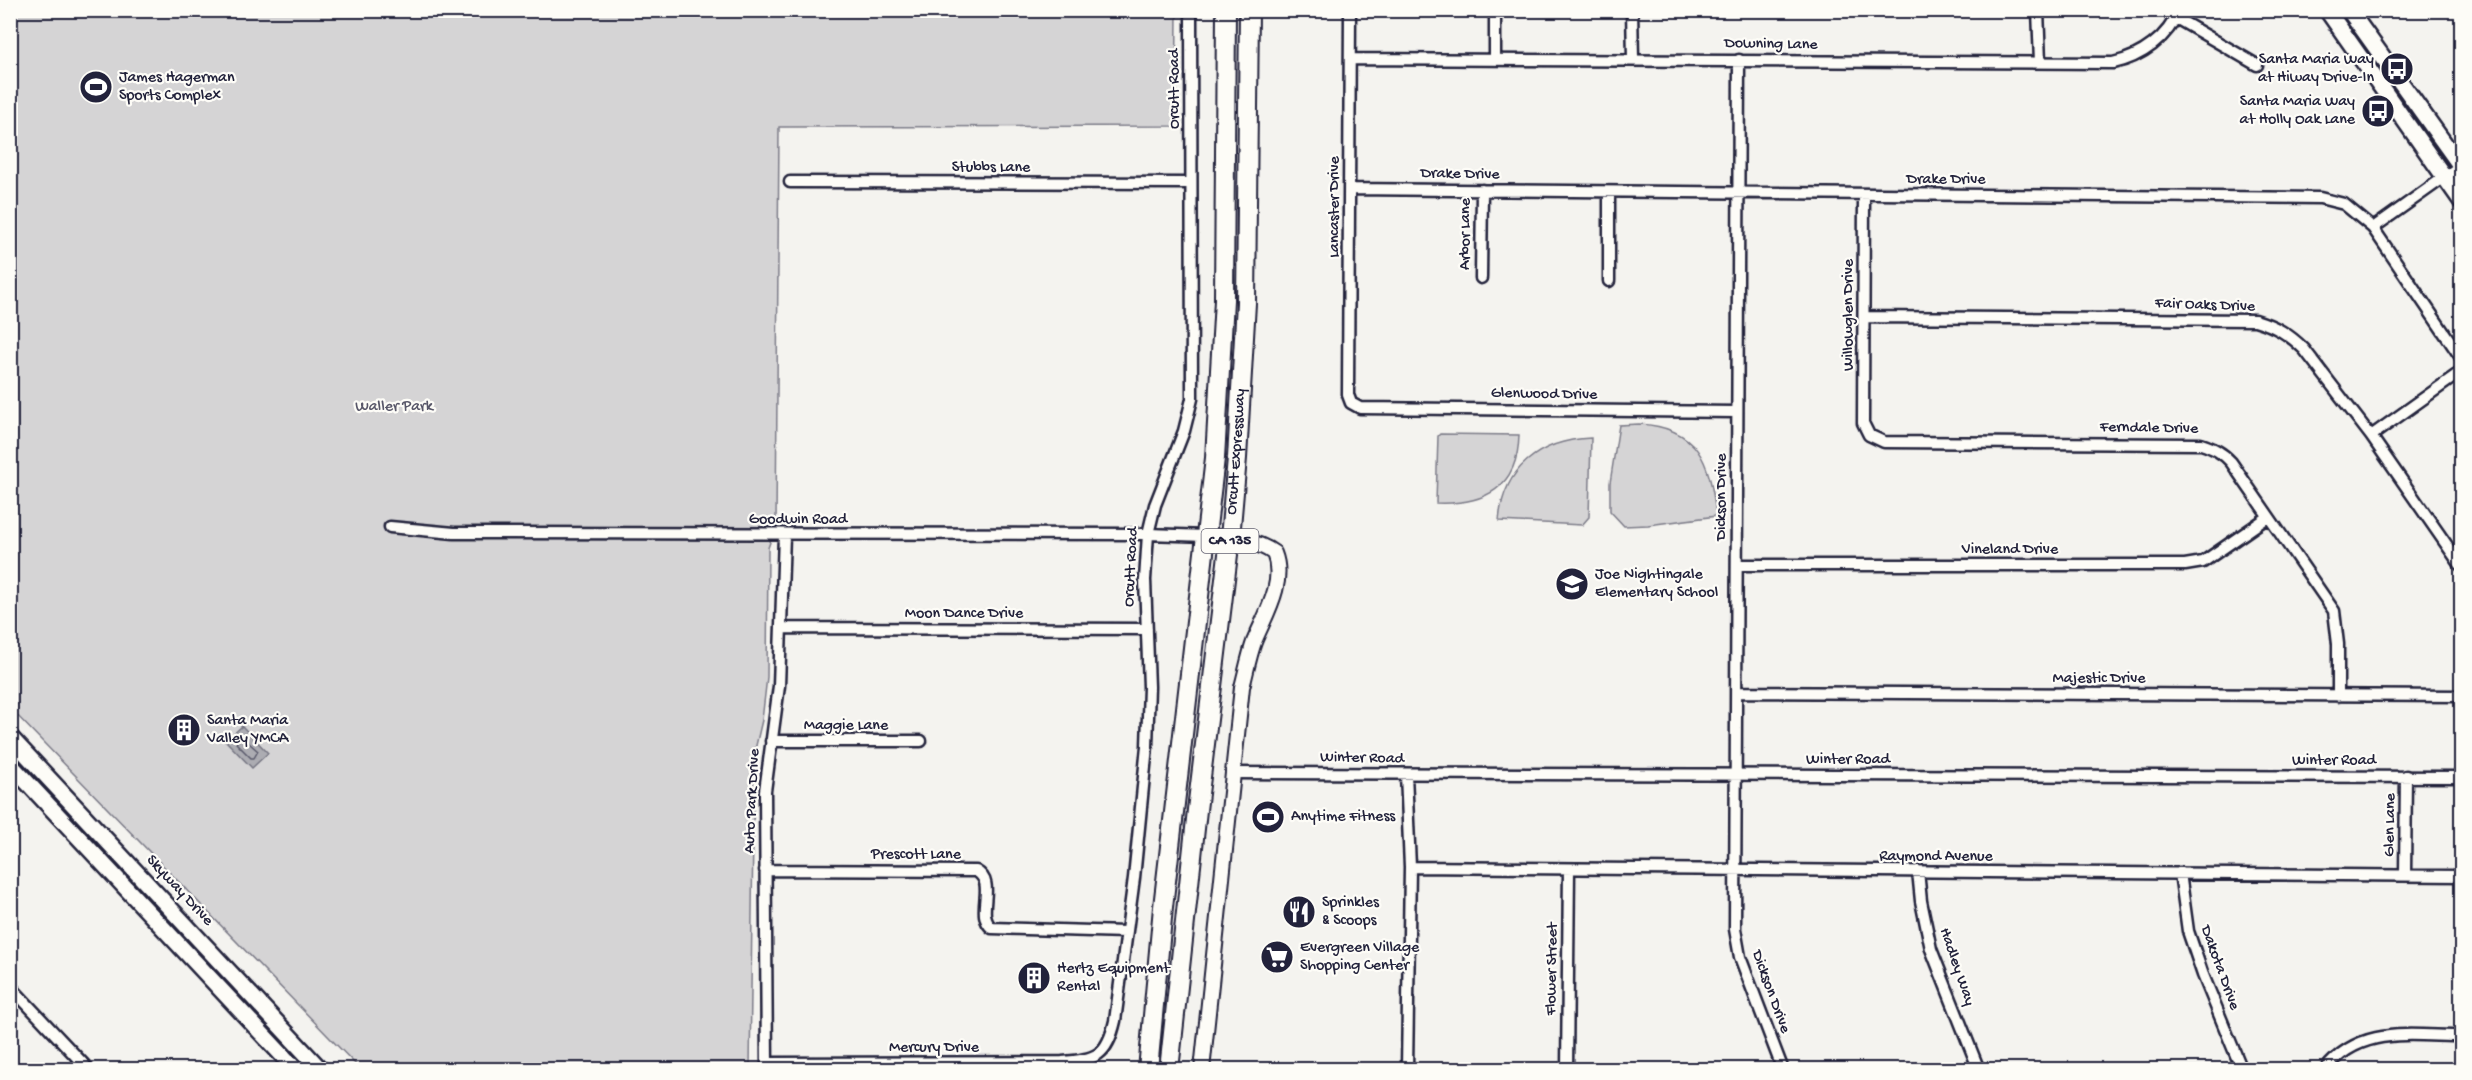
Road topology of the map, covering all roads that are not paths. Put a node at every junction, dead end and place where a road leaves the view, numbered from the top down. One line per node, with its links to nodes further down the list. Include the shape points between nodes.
1 (1191, 10): 20 (street, Orcutt Road)
2 (1226, 10): 41 (highway, Orcutt Expressway / CA 135, via 1224,300 1215,459)
3 (1249, 10): 42 (highway, Orcutt Expressway / CA 135, via 1246,303)
4 (1350, 10): 11 (street, Lancaster Drive)
5 (1495, 10): 12 (street)
6 (1632, 10): 13 (street)
7 (2038, 10): 15 (street)
8 (2327, 10): 18 (main road)
9 (2349, 10): 17 (main road)
10 (2178, 14): 15 (street, Downing Lane, via 2155,43 2129,60); 16 (street)
11 (1350, 59): 12 (street, Downing Lane); 21 (street, Lancaster Drive)
12 (1495, 59): 13 (street, Downing Lane)
13 (1633, 59): 14 (street, Downing Lane)
14 (1739, 60): 15 (street, Downing Lane); 24 (street, Dickson Drive)
15 (2040, 62)
16 (2257, 65)
17 (2461, 167): 18 (street)
18 (2445, 177): 26 (main road); 27 (street)
19 (790, 182): 20 (street, Stubbs Lane)
20 (1191, 183): 39 (street, Orcutt Road, via 1192,399)
21 (1351, 189): 22 (street, Drake Drive); 33 (street, Lancaster Drive)
22 (1482, 190): 23 (street, Drake Drive); 28 (street, Arbor Lane)
23 (1609, 192): 24 (street, Drake Drive); 29 (street)
24 (1738, 193): 25 (street, Drake Drive); 34 (street, Dickson Drive)
25 (1864, 194): 27 (street, Drake Drive, via 2320,198 2344,204); 30 (street, Willowglen Drive)
26 (2462, 202)
27 (2373, 228): 31 (street, Drake Drive)
28 (1481, 278)
29 (1609, 281)
30 (1864, 317): 35 (street, Willowglen Drive, via 1863,423); 36 (street, Fair Oaks Drive, via 2255,320 2292,336)
31 (2462, 359)
32 (2462, 371): 36 (street)
33 (1351, 403): 34 (street, Glenwood Drive, via 1360,408)
34 (1737, 412): 43 (street, Dickson Drive)
35 (1869, 435): 37 (street, Ferndale Drive, via 1884,442 2201,444 2223,454)
36 (2371, 436): 44 (street, Fair Oaks Drive)
37 (2268, 517): 43 (street, Vineland Drive, via 2203,562 2185,565); 48 (street, Ferndale Drive, via 2334,611)
38 (390, 527): 40 (street, Goodwin Road, via 454,533)
39 (1148, 534): 40 (street, Goodwin Road); 41 (street, Goodwin Road); 46 (street, Orcutt Road)
40 (784, 535): 45 (street, Auto Park Drive)
41 (1206, 536): 42 (street); 75 (highway, Orcutt Expressway / CA 135, via 1162,907)
42 (1230, 538): 54 (street, via 1274,553 1277,571 1276,587 1253,645 1242,687); 76 (highway, Orcutt Expressway / CA 135)
43 (1737, 565): 47 (street, Dickson Drive)
44 (2462, 567)
45 (782, 628): 46 (street, Moon Dance Drive); 51 (street, Auto Park Drive)
46 (1146, 629): 67 (street, Orcutt Road, via 1147,746)
47 (1737, 692): 48 (street, Majestic Drive); 56 (street, Dickson Drive)
48 (2338, 696): 49 (street, Majestic Drive)
49 (2462, 696)
50 (10, 737): 74 (main road, Skyway Drive)
51 (771, 741): 52 (street, Maggie Lane); 61 (street, Auto Park Drive, via 765,791)
52 (921, 741)
53 (10, 764): 73 (main road)
54 (1234, 773): 55 (street, Winter Road); 77 (street)
55 (1406, 774): 56 (street, Winter Road); 59 (street)
56 (1736, 774): 57 (street, Winter Road); 62 (street, Dickson Drive)
57 (2406, 776): 58 (street, Winter Road); 65 (street, Glen Lane)
58 (2462, 777)
59 (1410, 867): 60 (street, Raymond Avenue); 78 (street)
60 (1569, 869): 62 (street, Raymond Avenue); 79 (street, Flower Street)
61 (765, 870): 67 (street, Prescott Lane, via 976,871 986,882 985,920 992,928); 71 (street, Auto Park Drive)
62 (1736, 870): 63 (street, Raymond Avenue); 80 (street, Dickson Drive, via 1735,929 1740,957)
63 (1918, 871): 64 (street, Raymond Avenue); 81 (street, Hadley Way, via 1931,949)
64 (2180, 873): 65 (street, Raymond Avenue); 82 (street, Dakota Drive, via 2188,931)
65 (2405, 875): 66 (street, Raymond Avenue)
66 (2462, 876)
67 (1125, 932): 70 (street, Orcutt Road, via 1115,1021 1109,1042)
68 (10, 986): 72 (street)
69 (2462, 1036): 83 (street, via 2378,1036 2346,1049)
70 (1099, 1054): 71 (street, Mercury Drive, via 1087,1061 1062,1062)
71 (767, 1066)
72 (88, 1070)
73 (296, 1070)
74 (321, 1070)
75 (1148, 1070)
76 (1169, 1070)
77 (1202, 1070)
78 (1407, 1070)
79 (1567, 1070)
80 (1783, 1070)
81 (1979, 1070)
82 (2242, 1070)
83 (2325, 1070)

